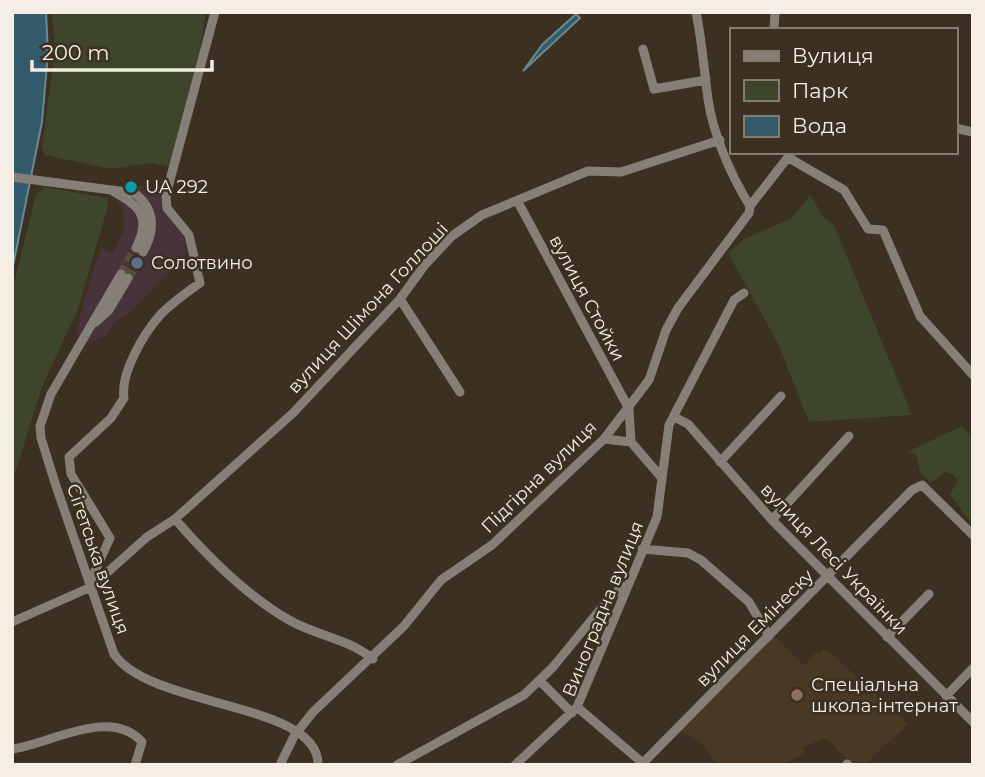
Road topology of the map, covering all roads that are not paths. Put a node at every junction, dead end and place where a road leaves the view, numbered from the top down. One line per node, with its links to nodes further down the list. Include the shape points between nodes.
1 (215, 12): 29 (street, via 166,195 167,208 189,235 200,282 160,315 126,377 124,398 111,418 69,457 71,474 110,538 95,571)
2 (696, 12): 4 (street)
3 (643, 49): 4 (street, via 654,89)
4 (706, 80): 5 (street)
5 (720, 140): 8 (street, вулиця Шімона Голлоші, via 621,172 588,170); 9 (street)
6 (790, 155): 9 (street, Підгірна вулиця); 14 (street, via 844,190 868,229 883,230 920,316)
7 (12, 177): 10 (street, via 110,191 134,204 145,230)
8 (518, 201): 13 (street, вулиця Шімона Голлоші, via 482,215 452,236); 17 (street, вулиця Стойки)
9 (750, 206): 17 (street, Підгірна вулиця, via 678,308 649,380)
10 (140, 250)
11 (124, 276): 29 (street, Сігетська вулиця, via 109,310 89,328 51,394 40,426 48,462)
12 (744, 293): 18 (street, Виноградна вулиця, via 734,300)
13 (400, 299): 15 (street); 24 (street, вулиця Шімона Голлоші, via 293,413)
14 (973, 375)
15 (460, 392)
16 (781, 396): 22 (street)
17 (629, 409): 20 (street, Підгірна вулиця); 21 (street)
18 (674, 417): 22 (street, вулиця Лесі Українки, via 688,424); 23 (street, Виноградна вулиця, via 665,444)
19 (849, 436): 25 (street)
20 (604, 439): 21 (street); 35 (street, Підгірна вулиця, via 492,545 441,580)
21 (631, 442): 23 (street)
22 (720, 462): 25 (street, вулиця Лесі Українки)
23 (662, 477): 27 (street, Виноградна вулиця, via 657,517)
24 (175, 519): 29 (street, вулиця Шімона Голлоші, via 147,537); 35 (street, via 196,544 275,611 292,622 344,640)
25 (772, 520): 28 (street, вулиця Лесі Українки)
26 (973, 535): 28 (street, вулиця Емінеску, via 922,485)
27 (642, 549): 30 (street, Виноградна вулиця); 33 (street, via 688,553 701,560 749,602)
28 (828, 577): 33 (street, вулиця Емінеску); 34 (street, вулиця Лесі Українки)
29 (94, 585): 32 (street, вулиця Шімона Голлоші); 41 (street, Сігетська вулиця, via 114,654 130,670 185,695)
30 (626, 585): 37 (street, via 612,595); 39 (street, Виноградна вулиця)
31 (929, 594): 34 (street)
32 (12, 622)
33 (769, 636): 43 (street, вулиця Емінеску)
34 (887, 637): 38 (street, вулиця Лесі Українки)
35 (373, 659): 41 (street, Підгірна вулиця)
36 (973, 667): 38 (street)
37 (540, 681): 39 (street); 47 (street, via 524,695)
38 (946, 695): 40 (street, вулиця Лесі Українки)
39 (574, 710): 43 (street, Виноградна вулиця); 48 (street)
40 (973, 722)
41 (298, 730): 45 (street, Підгірна вулиця); 46 (street, via 315,747)
42 (12, 749): 44 (street, via 93,728 119,728 142,742)
43 (643, 764)
44 (135, 765)
45 (279, 765)
46 (318, 765)
47 (397, 765)
48 (515, 765)

